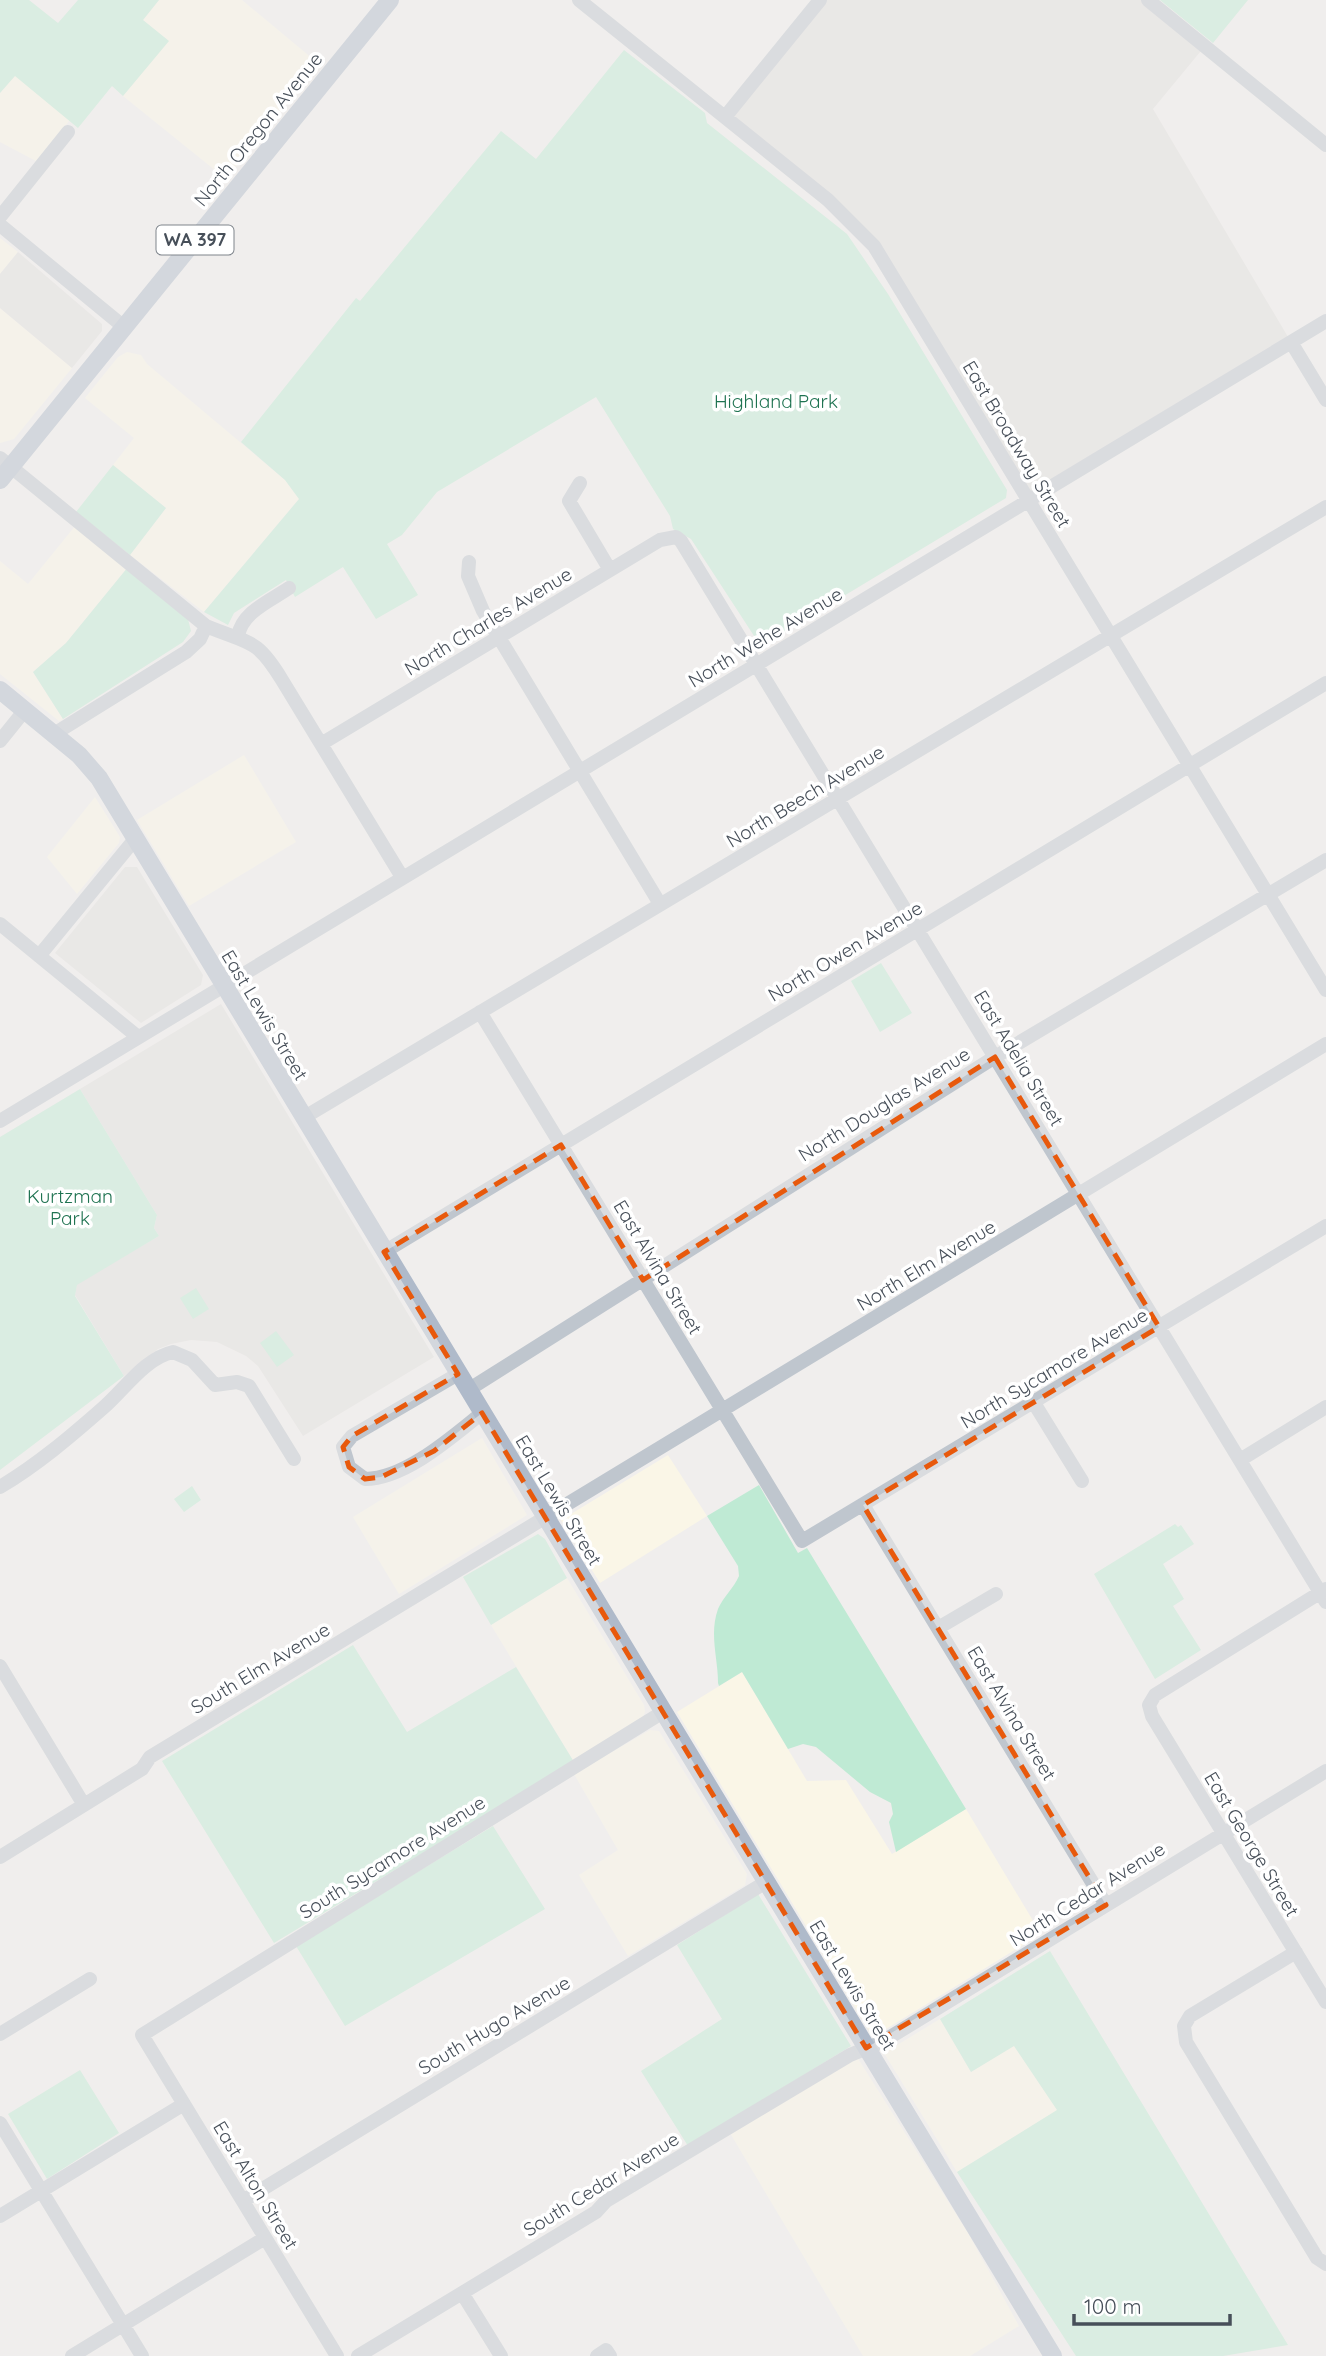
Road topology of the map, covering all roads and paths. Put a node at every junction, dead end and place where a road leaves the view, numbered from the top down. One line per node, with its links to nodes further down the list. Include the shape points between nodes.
1 (390, 0): 11 (main road, North Oregon Avenue / WA 397)
2 (579, 0): 5 (street, East Broadway Street)
3 (820, 0): 5 (street)
4 (1148, 0): 7 (street)
5 (725, 117): 16 (street, East Broadway Street, via 847,216 874,246)
6 (68, 132): 8 (street)
7 (1326, 145)
8 (0, 217)
9 (0, 225): 11 (street)
10 (1326, 321): 12 (street, North Wehe Avenue)
11 (124, 327): 14 (main road, North Oregon Avenue / WA 397)
12 (1291, 342): 13 (street); 16 (street, North Wehe Avenue)
13 (1326, 400)
14 (4, 469): 22 (street)
15 (580, 483): 20 (street, via 569,501)
16 (1029, 500): 24 (street, East Broadway Street); 26 (street, North Wehe Avenue)
17 (1326, 507): 24 (street, North Beech Avenue)
18 (676, 537): 20 (street, North Charles Avenue, via 660,540); 26 (street, East Adelia Street, via 687,547)
19 (469, 562): 25 (street, via 473,593)
20 (610, 570): 25 (street, North Charles Avenue)
21 (289, 588): 23 (street, via 248,615)
22 (206, 626): 23 (street); 30 (street, via 186,652)
23 (238, 636): 32 (street, via 268,657)
24 (1111, 636): 33 (street, East Broadway Street); 35 (street, North Beech Avenue)
25 (497, 637): 32 (street, North Charles Avenue); 34 (street)
26 (757, 664): 34 (street, North Wehe Avenue); 35 (street, East Adelia Street)
27 (1326, 683): 33 (street, North Owen Avenue)
28 (0, 690): 29 (main road, East Lewis Street)
29 (25, 710): 30 (main road, East Lewis Street); 31 (street)
30 (54, 734): 36 (main road, East Lewis Street, via 91,769)
31 (0, 741)
32 (321, 744): 38 (street)
33 (1190, 765): 39 (street, East Broadway Street); 42 (street, North Owen Avenue)
34 (579, 771): 38 (street, North Wehe Avenue); 40 (street)
35 (838, 798): 40 (street, North Beech Avenue); 42 (street, East Adelia Street)
36 (135, 839): 43 (street); 44 (main road, East Lewis Street)
37 (1326, 860): 39 (street, North Douglas Avenue)
38 (402, 877): 44 (street, North Wehe Avenue)
39 (1268, 894): 45 (street, East Broadway Street); 49 (street, North Douglas Avenue)
40 (660, 904): 46 (street, North Beech Avenue)
41 (0, 924): 43 (street)
42 (918, 929): 49 (street, East Adelia Street); 52 (street, North Owen Avenue)
43 (39, 956): 47 (street)
44 (223, 985): 47 (street, North Wehe Avenue); 50 (main road, East Lewis Street)
45 (1326, 990)
46 (480, 1012): 50 (street, North Beech Avenue); 52 (street, East Alvina Street)
47 (138, 1037): 51 (street, North Wehe Avenue)
48 (1326, 1044): 53 (street, North Elm Avenue)
49 (995, 1058): 53 (street, East Adelia Street); 56 (street, North Douglas Avenue)
50 (303, 1118): 55 (main road, East Lewis Street)
51 (0, 1121)
52 (561, 1144): 55 (street, North Owen Avenue); 56 (street, East Alvina Street)
53 (1079, 1195): 57 (street, East Adelia Street); 62 (street, North Elm Avenue)
54 (1326, 1226): 57 (street, North Sycamore Avenue)
55 (384, 1252): 58 (main road, East Lewis Street)
56 (643, 1279): 59 (street, North Douglas Avenue); 62 (street, East Alvina Street)
57 (1159, 1327): 60 (street, North Sycamore Avenue); 65 (street, East Adelia Street)
58 (458, 1374): 59 (main road, East Lewis Street); 63 (street, via 352,1436 343,1447 349,1467 365,1479 381,1477 434,1451)
59 (468, 1390): 63 (main road, East Lewis Street)
60 (1034, 1403): 66 (street); 68 (street, North Sycamore Avenue)
61 (1326, 1407): 65 (street)
62 (723, 1411): 69 (street, North Elm Avenue); 70 (street, East Alvina Street)
63 (482, 1413): 69 (main road, East Lewis Street)
64 (294, 1459): 67 (street, via 249,1386 237,1382 215,1385 192,1360 173,1352 156,1359 46,1455)
65 (1240, 1460): 72 (street, East Adelia Street)
66 (1082, 1481)
67 (0, 1487)
68 (863, 1505): 70 (street, North Sycamore Avenue); 73 (street, East Alvina Street)
69 (545, 1518): 75 (main road, East Lewis Street); 77 (street, South Elm Avenue, via 150,1758 142,1769)
70 (802, 1541)
71 (996, 1594): 73 (street)
72 (1324, 1594): 78 (street, East George Street, via 1155,1695 1149,1705)
73 (938, 1628): 81 (street, East Alvina Street)
74 (0, 1667): 77 (street)
75 (663, 1712): 80 (main road, East Lewis Street); 86 (street, South Sycamore Avenue)
76 (1326, 1770): 78 (street, North Cedar Avenue)
77 (84, 1805): 79 (street, South Elm Avenue)
78 (1223, 1833): 81 (street, North Cedar Avenue); 82 (street, East George Street)
79 (0, 1857)
80 (766, 1882): 87 (main road, East Lewis Street); 91 (street, South Hugo Avenue)
81 (1106, 1905): 87 (street, North Cedar Avenue)
82 (1296, 1952): 84 (street, East George Street); 94 (street, via 1190,2016 1184,2026 1186,2042)
83 (90, 1979): 85 (street)
84 (1326, 2001)
85 (0, 2034)
86 (142, 2035): 88 (street, East Alton Street)
87 (866, 2048): 95 (street, South Cedar Avenue, via 653,2173); 102 (main road, East Lewis Street)
88 (184, 2104): 90 (street); 91 (street, East Alton Street)
89 (0, 2123): 90 (street)
90 (41, 2191): 92 (street); 96 (street)
91 (243, 2201): 93 (street, East Alton Street)
92 (0, 2216)
93 (265, 2238): 96 (street); 99 (street, East Alton Street)
94 (1322, 2261)
95 (463, 2293): 100 (street, South Cedar Avenue); 101 (street)
96 (123, 2325): 97 (street); 98 (street)
97 (72, 2356)
98 (142, 2356)
99 (337, 2356)
100 (358, 2356)
101 (501, 2356)
102 (1053, 2356)

